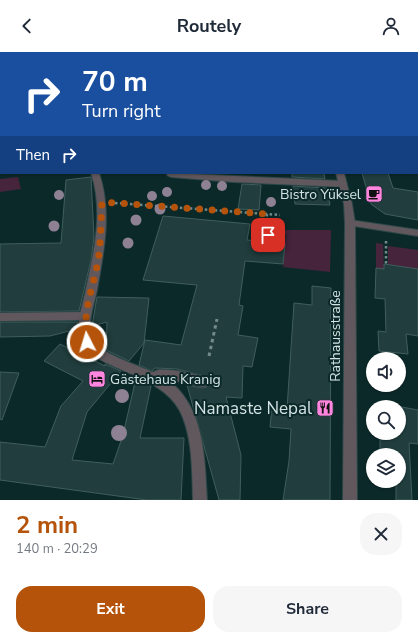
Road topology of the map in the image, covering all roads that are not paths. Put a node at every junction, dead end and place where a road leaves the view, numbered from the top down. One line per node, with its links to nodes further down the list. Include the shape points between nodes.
1 (95, 174): 7 (street, via 100,184 102,202 99,254)
2 (340, 174): 4 (street, Rathausstraße)
3 (171, 175): 4 (street)
4 (343, 184): 5 (street, Rathausstraße)
5 (350, 223): 6 (street); 12 (street, Rathausstraße)
6 (418, 233)
7 (86, 316): 8 (street); 9 (street, via 86,336 91,347)
8 (0, 317)
9 (152, 377): 10 (street, via 167,375); 11 (street, via 170,389 181,401 189,418 198,457)
10 (203, 382)
11 (200, 500)
12 (350, 500)

